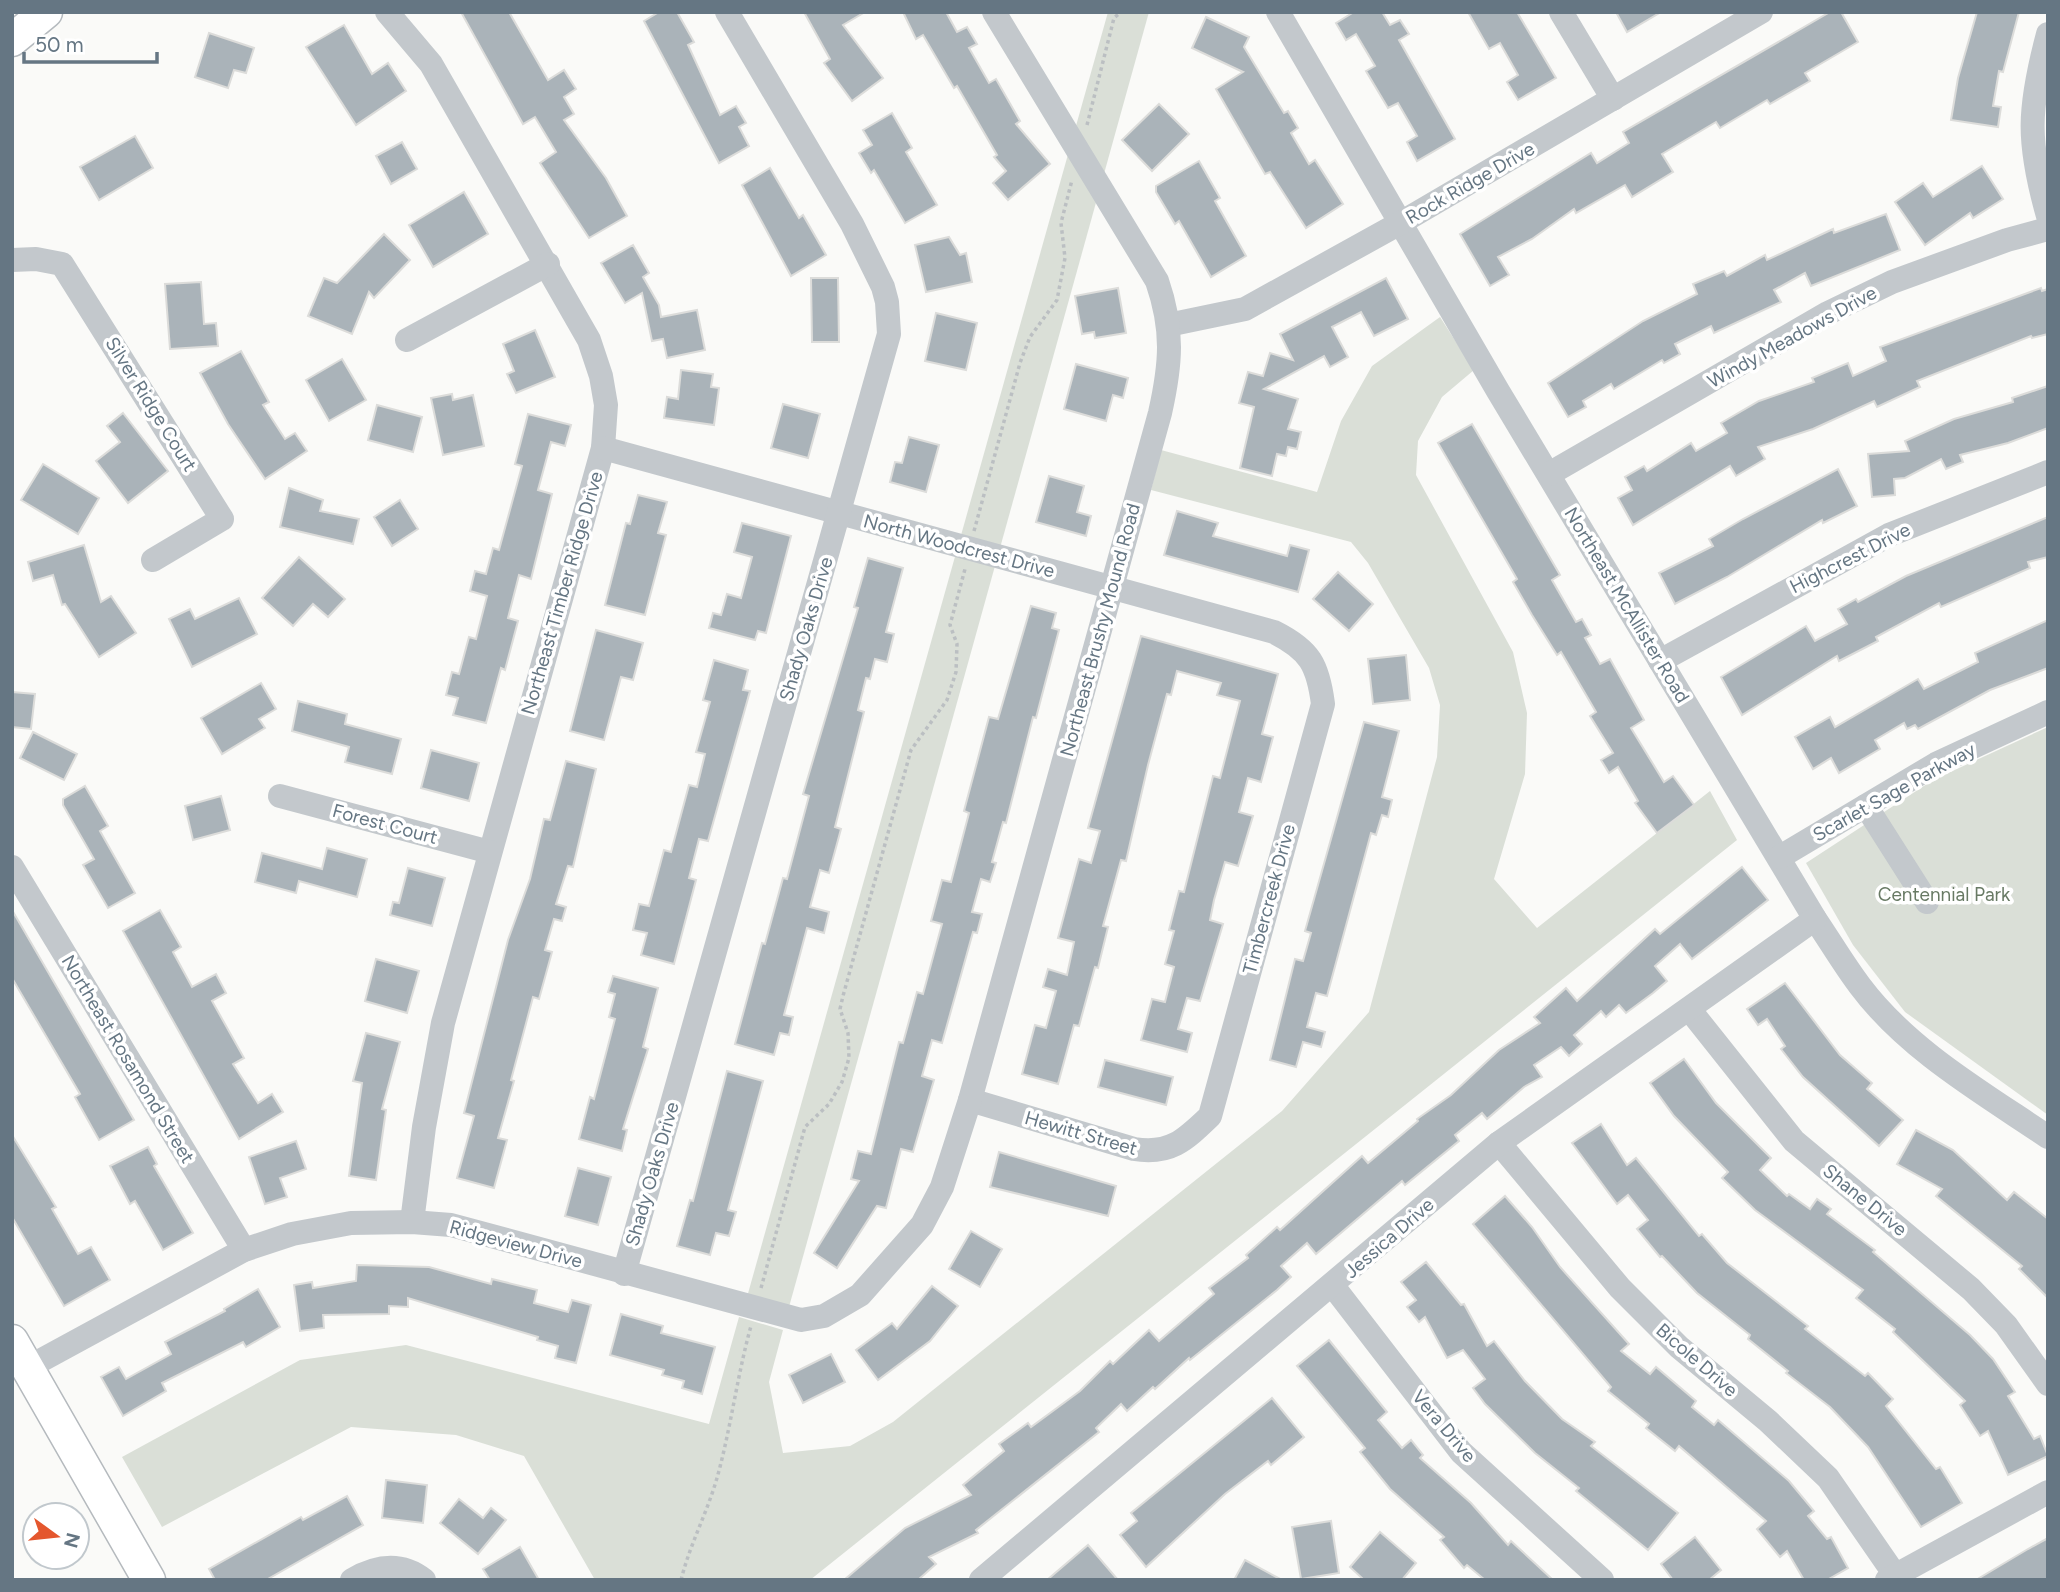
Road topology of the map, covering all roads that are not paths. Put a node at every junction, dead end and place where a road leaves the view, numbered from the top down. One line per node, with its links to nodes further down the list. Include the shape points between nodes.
1 (46, 12): 9 (main road)
2 (387, 12): 15 (street, Northeast Timber Ridge Drive, via 431,64)
3 (727, 12): 21 (street, Shady Oaks Drive, via 852,225 887,302 889,334)
4 (993, 12): 16 (street, Northeast Brushy Mound Road, via 1157,281)
5 (1278, 12): 12 (street, Northeast McAllister Road)
6 (1561, 12): 10 (street)
7 (1760, 12): 10 (street, Rock Ridge Drive)
8 (2048, 34): 11 (street, via 2031,111 2034,164)
9 (12, 40)
10 (1613, 99): 12 (street, Rock Ridge Drive)
11 (2048, 216)
12 (1402, 222): 16 (street, Rock Ridge Drive, via 1245,309); 20 (street, Northeast McAllister Road)
13 (2048, 229): 20 (street, Windy Meadows Drive, via 1892,282 1828,313)
14 (12, 260): 22 (street, Silver Ridge Court, via 62,264 222,519)
15 (548, 264): 17 (street); 18 (street, Northeast Timber Ridge Drive, via 589,340 601,376 606,405)
16 (1168, 325): 23 (street, Northeast Brushy Mound Road, via 1169,375)
17 (407, 340)
18 (603, 448): 21 (street, North Woodcrest Drive); 29 (street, Northeast Timber Ridge Drive)
19 (2048, 472): 25 (street, Highcrest Drive, via 1889,535)
20 (1549, 474): 25 (street, Northeast McAllister Road)
21 (839, 513): 23 (street, North Woodcrest Drive); 42 (street, Shady Oaks Drive)
22 (153, 560)
23 (1112, 588): 24 (street, North Woodcrest Drive, via 1274,632); 35 (street, Northeast Brushy Mound Road)
24 (1309, 656): 36 (street, Timbercreek Drive, via 1320,679 1323,704 1210,1116)
25 (1660, 661): 30 (street, Northeast McAllister Road)
26 (2048, 712): 28 (street, Scarlet Sage Parkway, via 1936,764)
27 (279, 796): 29 (street, Forest Court)
28 (1866, 806): 30 (street, Scarlet Sage Parkway); 32 (street)
29 (490, 852): 39 (street, Northeast Timber Ridge Drive, via 443,1023)
30 (1780, 857): 33 (street, Northeast McAllister Road)
31 (12, 867): 40 (street, Northeast Rosamond Street)
32 (1927, 902)
33 (1815, 919): 34 (street, Jessica Drive); 37 (street, Northeast McAllister Road, via 1861,988 1902,1031 1959,1077)
34 (1689, 1009): 38 (street, Jessica Drive); 45 (street, Shane Drive, via 1794,1141 1971,1289 2006,1325)
35 (970, 1100): 36 (street, Hewitt Street, via 1134,1149 1155,1152); 41 (street, Northeast Brushy Mound Road, via 942,1187 922,1224)
36 (1191, 1135)
37 (2048, 1137)
38 (1499, 1143): 43 (street, Jessica Drive); 48 (street, Bicole Drive, via 1620,1288 1679,1348 1768,1421 1828,1478)
39 (412, 1222): 40 (street, Ridgeview Drive, via 351,1223 292,1234); 42 (street, Ridgeview Drive, via 451,1225)
40 (244, 1250): 44 (street, Ridgeview Drive)
41 (887, 1265): 42 (street, Ridgeview Drive, via 860,1296 824,1316 801,1320)
42 (624, 1273)
43 (1333, 1286): 47 (street, Jessica Drive); 52 (street, Vera Drive, via 1461,1452)
44 (20, 1354): 49 (main road)
45 (2048, 1384)
46 (2048, 1492): 48 (street)
47 (990, 1577)
48 (1891, 1578)
49 (149, 1580)
50 (352, 1580): 51 (street, via 371,1569 387,1568 415,1573)
51 (424, 1580)
52 (1602, 1580)

